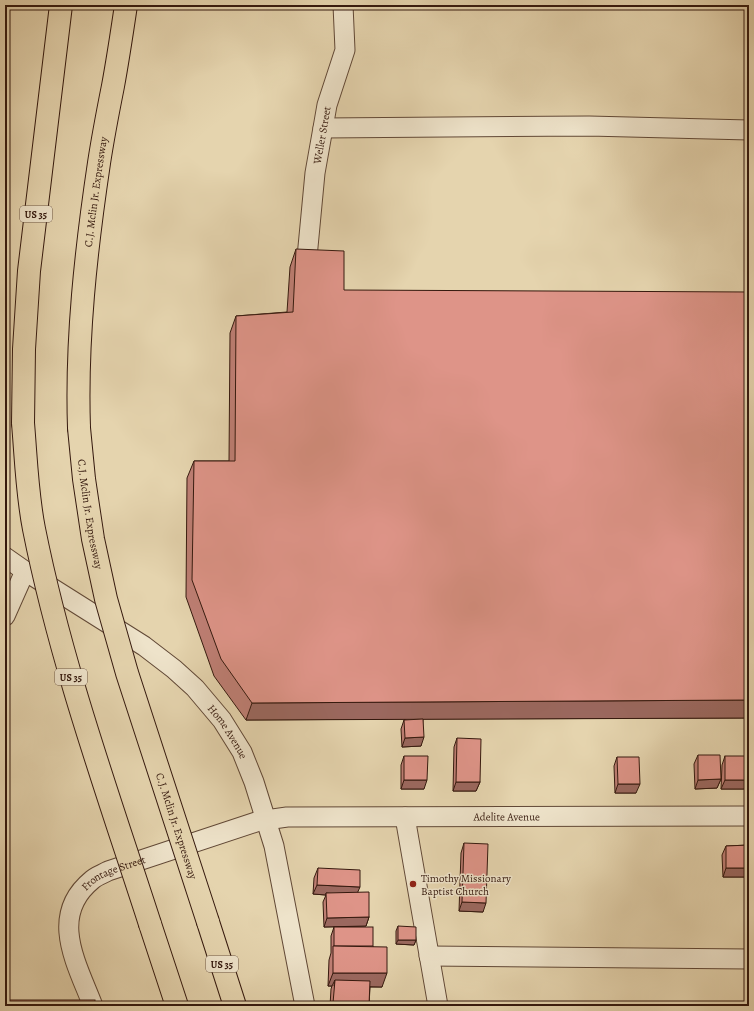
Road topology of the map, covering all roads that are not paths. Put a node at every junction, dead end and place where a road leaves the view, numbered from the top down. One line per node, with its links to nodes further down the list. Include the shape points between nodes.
1 (61, 5): 16 (highway, US 35, bridge, via 29,271 23,423 28,483 34,528 59,634)
2 (126, 5): 17 (highway, C.J. Mclin Jr. Expressway / US 35, bridge, via 90,222 78,390 84,479 106,599 127,673)
3 (343, 5): 4 (street, Weller Street, via 345,50 327,105)
4 (323, 128): 5 (street, via 589,126); 6 (street, Weller Street, via 315,173)
5 (749, 130)
6 (306, 268)
7 (5, 556): 8 (street, Home Avenue)
8 (25, 571): 9 (street); 12 (street, Home Avenue, via 144,646 195,688 222,720 242,752)
9 (5, 616)
10 (749, 816): 11 (street, Adelite Avenue)
11 (405, 817): 12 (street, Adelite Avenue, via 287,817); 13 (street)
12 (265, 820): 15 (street, Frontage Street, via 108,871 92,879 72,905 68,936 73,956); 18 (street, Home Avenue, via 279,869)
13 (429, 956): 14 (street); 19 (street)
14 (749, 959)
15 (93, 1006)
16 (177, 1006)
17 (235, 1006)
18 (304, 1006)
19 (438, 1006)

